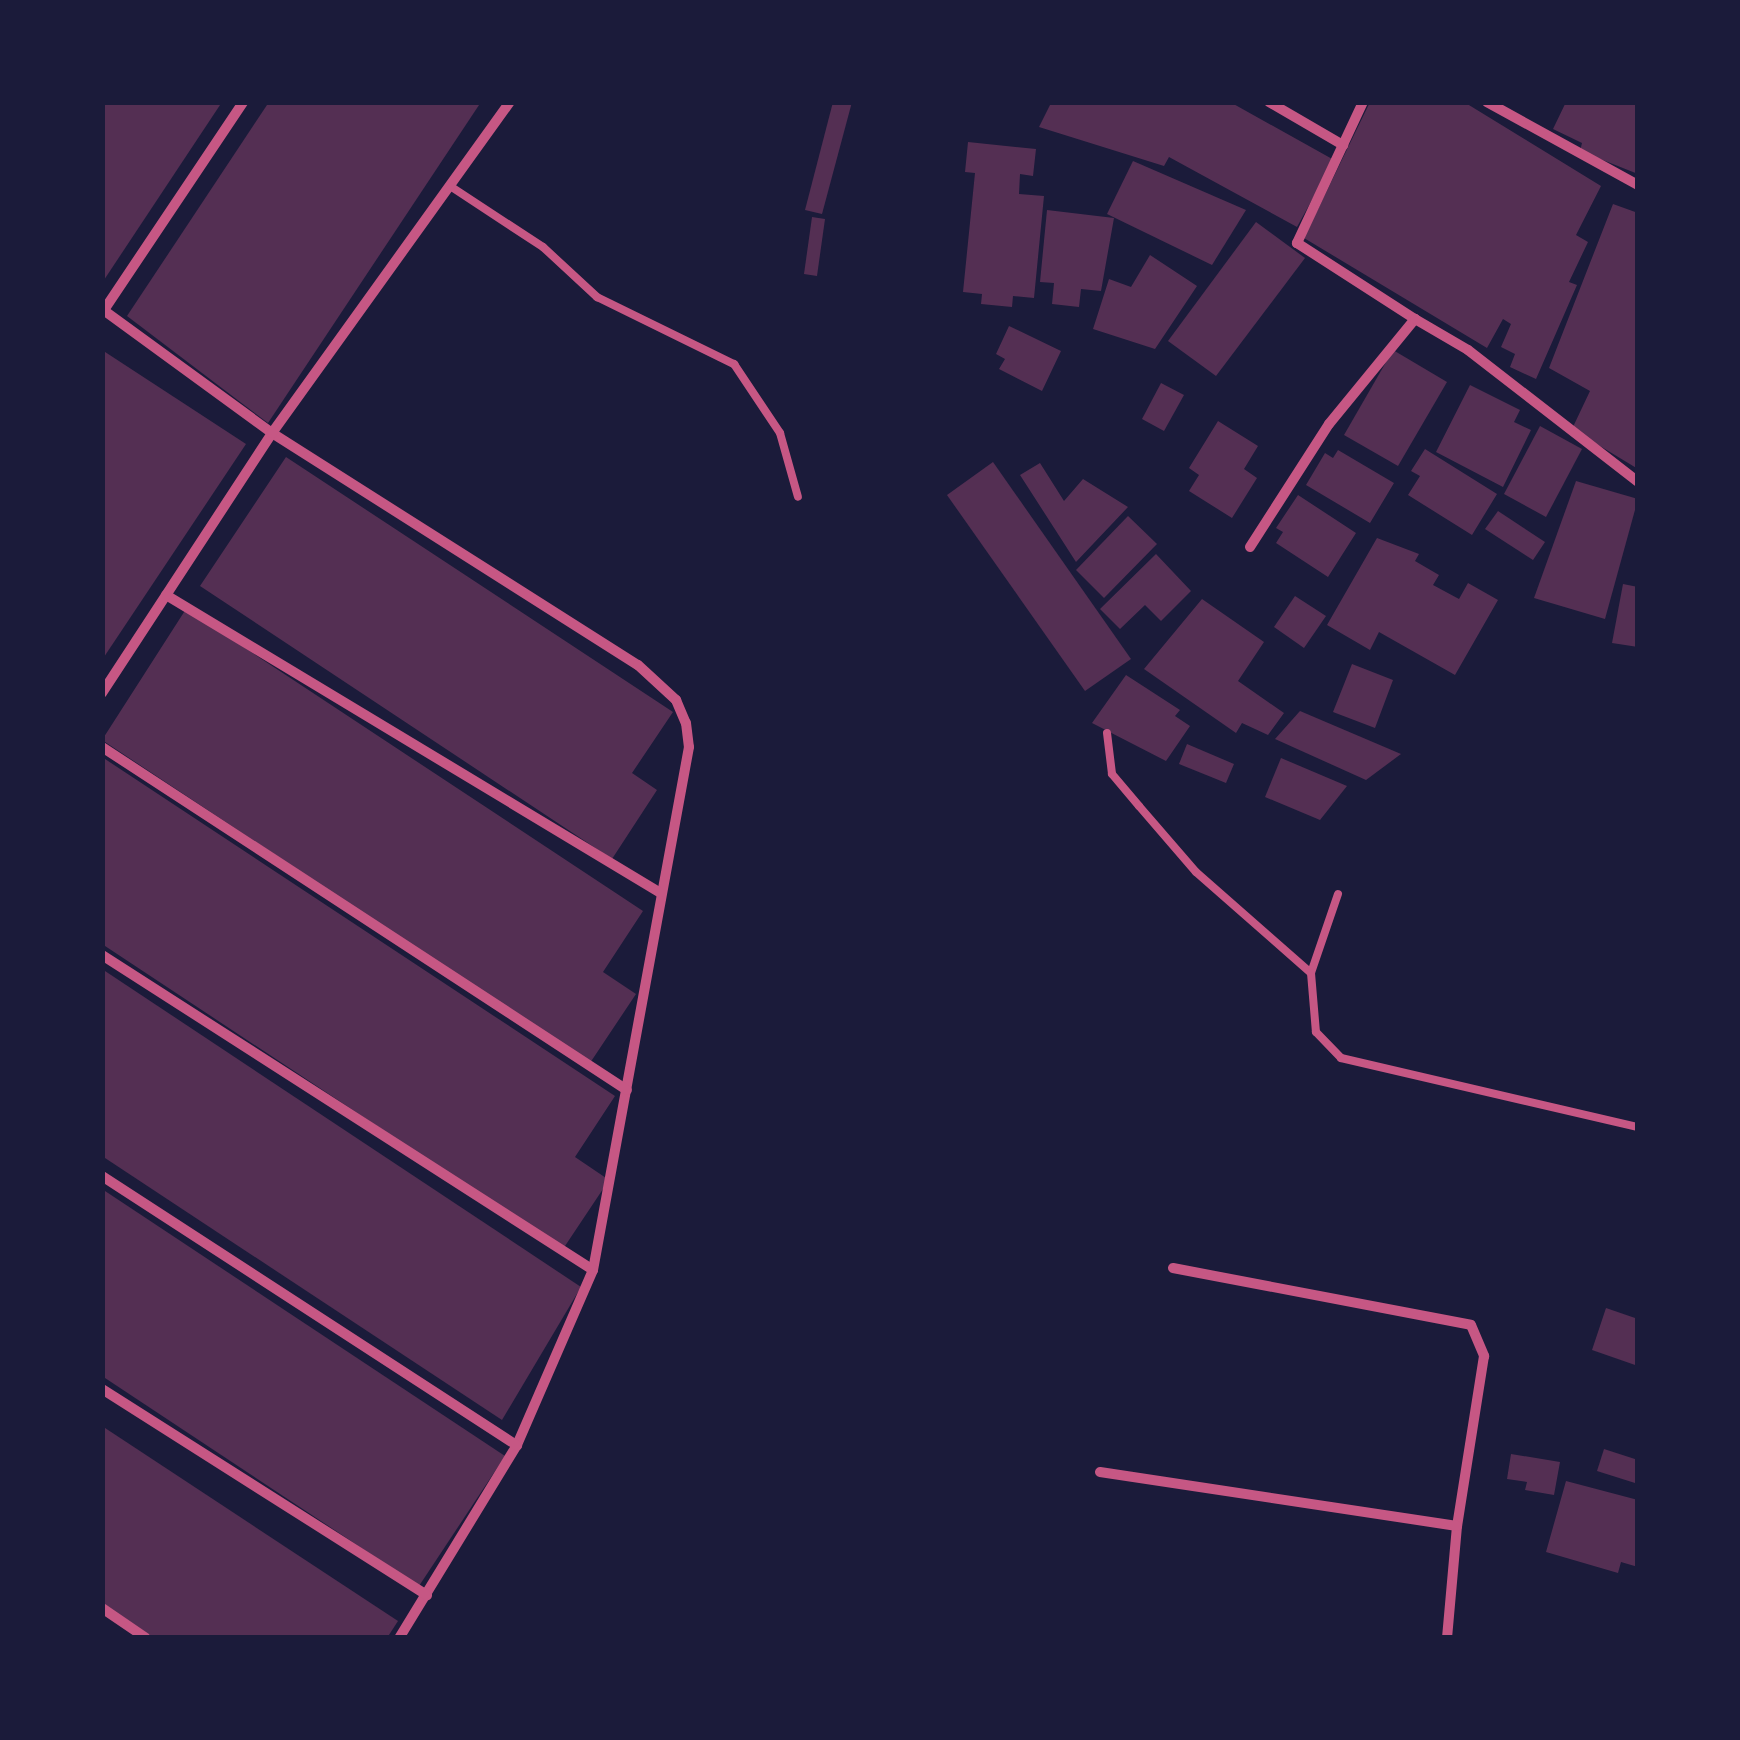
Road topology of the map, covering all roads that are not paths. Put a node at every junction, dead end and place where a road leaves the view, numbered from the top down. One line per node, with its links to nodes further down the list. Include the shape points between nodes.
1 (242, 102): 9 (street)
2 (510, 102): 8 (street)
3 (1268, 102): 6 (street)
4 (1363, 102): 6 (street)
5 (1487, 102): 7 (street)
6 (1343, 145): 10 (street, via 1297,243)
7 (1638, 185)
8 (450, 186): 11 (street); 13 (lane, via 544,246 596,297 734,364 780,433)
9 (103, 311): 11 (street)
10 (1415, 319): 12 (street, via 1468,350); 14 (street, via 1329,424)
11 (272, 433): 15 (street); 19 (street, via 638,666 676,700 689,748)
12 (1638, 482)
13 (798, 497)
14 (1250, 547)
15 (166, 594): 16 (street); 19 (street)
16 (102, 692)
17 (1107, 733): 22 (lane, via 1112,774 1139,806 1196,872)
18 (102, 748): 23 (street)
19 (660, 892): 23 (street)
20 (1338, 894): 22 (lane)
21 (102, 955): 27 (street)
22 (1311, 972): 24 (lane, via 1316,1032 1341,1058)
23 (627, 1090): 27 (street)
24 (1638, 1127)
25 (102, 1176): 29 (street)
26 (1173, 1268): 31 (street, via 1471,1325 1484,1356)
27 (593, 1270): 29 (street)
28 (102, 1389): 32 (street)
29 (518, 1445): 32 (street)
30 (1100, 1472): 31 (street)
31 (1457, 1526): 36 (street)
32 (427, 1595): 35 (street)
33 (102, 1608): 34 (street)
34 (146, 1638)
35 (399, 1638)
36 (1447, 1638)

